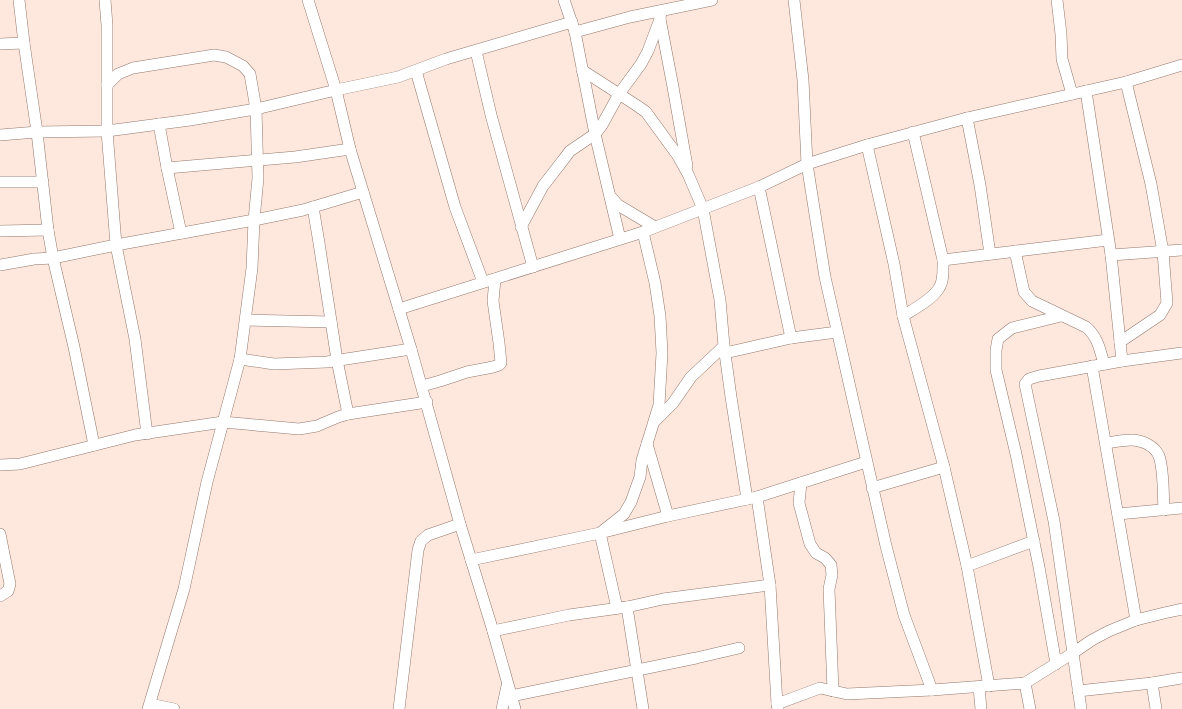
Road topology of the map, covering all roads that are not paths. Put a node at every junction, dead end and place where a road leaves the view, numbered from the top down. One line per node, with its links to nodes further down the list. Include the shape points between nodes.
1 (19, 0): 10 (street)
2 (105, 0): 17 (street)
3 (308, 0): 18 (street)
4 (564, 0): 9 (street)
5 (712, 0): 8 (street)
6 (794, 0): 33 (street, via 803,80)
7 (1057, 0): 21 (street, via 1062,59)
8 (660, 15): 9 (street); 20 (street, via 642,64); 35 (street)
9 (573, 27): 12 (street); 14 (street)
10 (24, 43): 11 (street); 26 (street)
11 (0, 44)
12 (476, 51): 15 (street); 44 (street)
13 (1182, 65): 16 (street)
14 (582, 70): 20 (street); 28 (street)
15 (416, 71): 18 (street); 63 (street, via 455,207)
16 (1126, 82): 19 (street); 55 (street, via 1151,184)
17 (107, 85): 22 (street, via 118,74 133,68 214,55 226,56 243,66 250,74); 25 (street)
18 (336, 90): 22 (street); 31 (street)
19 (1086, 90): 21 (street); 51 (street)
20 (619, 94): 28 (street); 35 (street, via 646,112)
21 (1072, 94): 23 (street)
22 (256, 109): 24 (street); 32 (street)
23 (967, 118): 27 (street); 56 (street)
24 (159, 124): 25 (street); 34 (street)
25 (107, 131): 26 (street); 52 (street)
26 (37, 132): 29 (street); 37 (street)
27 (914, 132): 30 (street); 59 (street)
28 (595, 134): 40 (street); 44 (street, via 570,151 543,186)
29 (0, 135)
30 (867, 145): 33 (street); 65 (street)
31 (350, 149): 32 (street, via 295,157); 39 (street)
32 (258, 159): 34 (street); 43 (street)
33 (808, 164): 38 (street); 69 (street, via 825,277)
34 (167, 168): 49 (street)
35 (688, 174): 42 (street)
36 (0, 182): 37 (street)
37 (43, 182): 46 (street)
38 (759, 187): 42 (street); 70 (street)
39 (363, 192): 41 (street); 64 (street)
40 (610, 196): 45 (street, via 618,205); 50 (street)
41 (313, 207): 43 (street); 68 (street)
42 (703, 209): 45 (street); 73 (street, via 720,300)
43 (254, 220): 49 (street); 67 (street)
44 (521, 227): 61 (street)
45 (655, 227): 48 (street)
46 (48, 230): 47 (street); 58 (street)
47 (0, 232)
48 (642, 232): 50 (street); 84 (street, via 655,283 660,316 662,353 659,405)
49 (181, 233): 52 (street)
50 (620, 238): 61 (street)
51 (1108, 240): 54 (street); 57 (street)
52 (116, 245): 58 (street); 85 (street, via 135,339)
53 (1182, 250): 55 (street)
54 (1014, 251): 56 (street); 66 (street, via 1024,292 1032,302)
55 (1163, 252): 57 (street); 71 (street, via 1167,303 1160,315)
56 (990, 254): 59 (street)
57 (1111, 255): 71 (street)
58 (53, 258): 60 (street); 88 (street)
59 (943, 260): 65 (street, via 939,288 931,297)
60 (0, 265)
61 (533, 267): 62 (street)
62 (495, 279): 63 (street); 80 (street, via 493,301 501,363 492,368 467,372)
63 (483, 282): 64 (street)
64 (399, 309): 72 (street)
65 (904, 316): 91 (street)
66 (1061, 316): 78 (street, via 1092,332); 102 (street, via 1012,328 998,338 996,350 996,370)
67 (246, 320): 68 (street); 75 (street)
68 (331, 322): 76 (street)
69 (837, 332): 70 (street); 89 (street)
70 (791, 338): 73 (street)
71 (1120, 342): 77 (street)
72 (411, 349): 76 (street); 80 (street)
73 (725, 349): 84 (street, via 690,377 673,403); 94 (street, via 731,397)
74 (1182, 353): 77 (street)
75 (240, 360): 76 (street, via 274,364); 83 (street)
76 (337, 360): 82 (street)
77 (1122, 361): 78 (street)
78 (1104, 364): 79 (street)
79 (1092, 366): 86 (street); 112 (street, via 1039,376 1029,379 1025,384 1054,521)
80 (422, 386): 81 (street)
81 (427, 402): 82 (street); 99 (street)
82 (348, 414): 83 (street, via 317,426 299,429)
83 (222, 422): 85 (street); 125 (street, via 184,589)
84 (654, 422): 87 (street)
85 (147, 434): 88 (street)
86 (1106, 443): 96 (street, via 1131,440 1153,447 1162,468); 97 (street)
87 (647, 444): 98 (street); 100 (street, via 640,477 631,502 624,514)
88 (94, 445): 90 (street, via 20,464)
89 (866, 462): 92 (street); 93 (street)
90 (0, 465)
91 (944, 467): 93 (street); 104 (street)
92 (801, 483): 94 (street); 122 (street, via 799,503 810,544 831,565 829,589)
93 (872, 488): 120 (street, via 904,615)
94 (752, 498): 98 (street); 105 (street)
95 (1182, 508): 96 (street)
96 (1164, 510): 97 (street)
97 (1118, 514): 109 (street)
98 (668, 516): 100 (street)
99 (460, 524): 103 (street); 127 (street, via 428,536 418,550)
100 (600, 533): 103 (street); 107 (street)
101 (0, 534): 106 (street, via 10,584 8,591)
102 (1034, 541): 104 (street); 113 (street)
103 (471, 560): 110 (street)
104 (967, 566): 119 (street)
105 (770, 585): 107 (street); 124 (street)
106 (0, 596)
107 (622, 607): 110 (street); 114 (street)
108 (1182, 609): 109 (street)
109 (1136, 620): 112 (street, via 1092,640)
110 (493, 630): 116 (street)
111 (739, 648): 114 (street)
112 (1073, 653): 113 (street); 121 (street)
113 (1056, 664): 117 (street)
114 (637, 670): 123 (street); 130 (street)
115 (1182, 678): 118 (street)
116 (507, 683): 123 (street); 128 (street)
117 (1025, 683): 119 (street); 132 (street)
118 (1152, 683): 121 (street); 134 (street)
119 (984, 686): 120 (street); 131 (street)
120 (932, 690): 122 (street, via 847,694)
121 (1078, 690): 133 (street)
122 (833, 691): 124 (street, via 820,688)
123 (511, 696): 129 (street)
124 (778, 706)
125 (149, 707): 126 (street)
126 (174, 709)
127 (399, 709)
128 (502, 709)
129 (515, 709)
130 (642, 709)
131 (981, 709)
132 (1030, 709)
133 (1081, 709)
134 (1156, 709)

